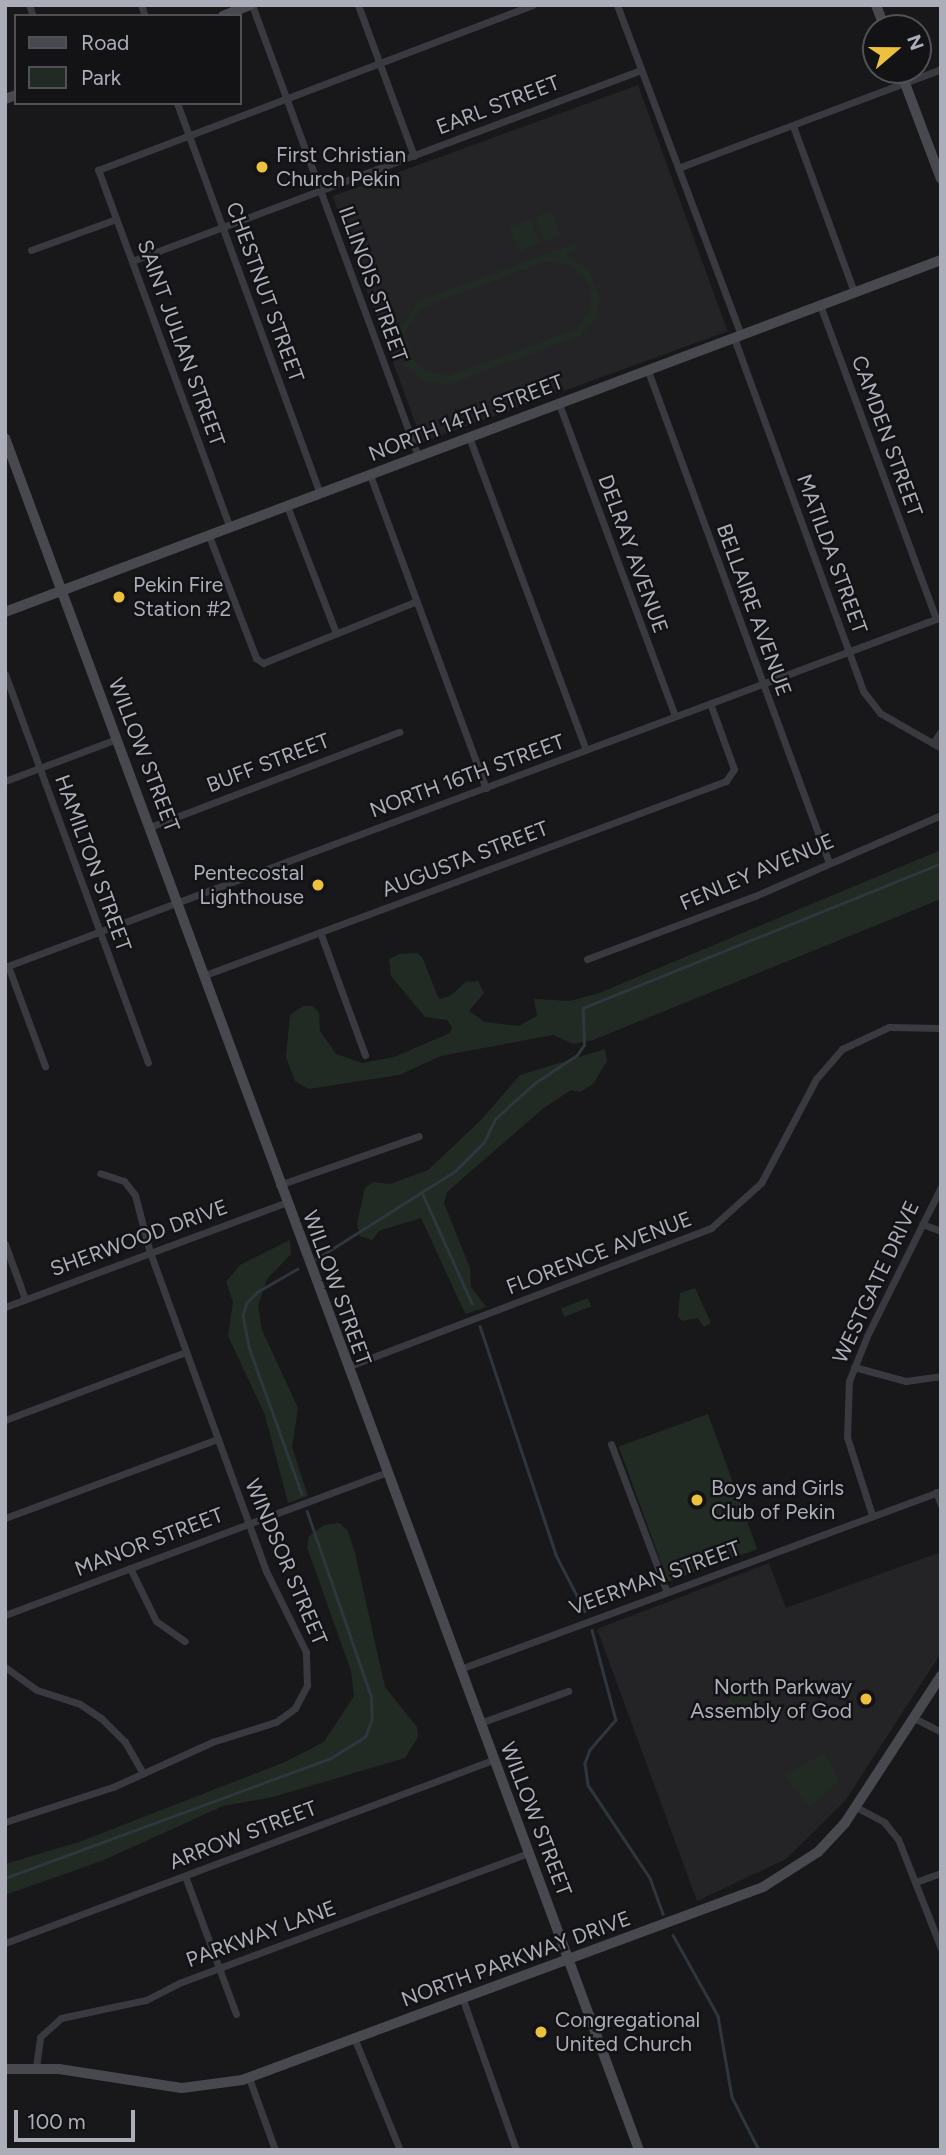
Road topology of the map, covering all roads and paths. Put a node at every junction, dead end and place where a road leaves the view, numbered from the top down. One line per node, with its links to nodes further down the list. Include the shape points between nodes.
1 (251, 5): 5 (main road); 10 (street, ILLINOIS STREET)
2 (358, 5): 6 (street)
3 (533, 5): 6 (street)
4 (617, 5): 7 (street, MATILDA STREET)
5 (228, 14)
6 (380, 64): 10 (street); 14 (street)
7 (641, 70): 14 (street, EARL STREET); 15 (street, MATILDA STREET)
8 (902, 84): 12 (street)
9 (905, 84): 16 (main road)
10 (287, 99): 13 (street); 17 (street, ILLINOIS STREET)
11 (178, 105): 13 (street, CHESTNUT STREET)
12 (793, 125): 15 (street); 23 (street)
13 (189, 137): 18 (street, SAINT JULIAN STREET, via 98,170); 19 (street, CHESTNUT STREET)
14 (414, 156): 17 (street, EARL STREET)
15 (678, 168): 25 (street, MATILDA STREET)
16 (941, 179)
17 (320, 192): 19 (street, EARL STREET); 30 (street, ILLINOIS STREET)
18 (116, 219): 20 (street); 22 (street, SAINT JULIAN STREET)
19 (223, 228): 22 (street, EARL STREET); 32 (street, CHESTNUT STREET)
20 (31, 250)
21 (941, 260): 23 (main road, NORTH 14TH STREET)
22 (132, 261): 34 (street, SAINT JULIAN STREET)
23 (855, 292): 24 (main road, NORTH 14TH STREET)
24 (820, 305): 25 (main road, NORTH 14TH STREET); 39 (street, CAMDEN STREET)
25 (737, 337): 26 (main road, NORTH 14TH STREET); 41 (street, MATILDA STREET)
26 (648, 371): 27 (main road, NORTH 14TH STREET); 43 (street, BELLAIRE AVENUE)
27 (559, 404): 28 (main road, NORTH 14TH STREET); 45 (street, DELRAY AVENUE)
28 (469, 437): 30 (main road, NORTH 14TH STREET); 51 (street)
29 (6, 445): 36 (main road, WILLOW STREET)
30 (418, 456): 31 (main road, NORTH 14TH STREET)
31 (370, 475): 32 (main road, NORTH 14TH STREET); 37 (street)
32 (320, 494): 33 (main road, NORTH 14TH STREET)
33 (287, 506): 34 (main road, NORTH 14TH STREET); 40 (street)
34 (230, 528): 35 (main road, NORTH 14TH STREET)
35 (209, 536): 36 (main road, NORTH 14TH STREET); 40 (street, via 256,658 263,663)
36 (62, 589): 38 (main road, NORTH 14TH STREET); 48 (main road, WILLOW STREET)
37 (415, 602): 40 (street); 54 (street)
38 (5, 612)
39 (938, 618): 41 (street, NORTH 16TH STREET)
40 (336, 633)
41 (849, 652): 43 (street, NORTH 16TH STREET); 49 (street, MATILDA STREET, via 875,709)
42 (5, 674): 52 (street, HAMILTON STREET)
43 (762, 684): 44 (street, NORTH 16TH STREET); 57 (street, BELLAIRE AVENUE)
44 (710, 704): 45 (street, NORTH 16TH STREET); 60 (street, AUGUSTA STREET, via 734,773 726,780)
45 (675, 716): 51 (street, NORTH 16TH STREET)
46 (941, 731): 49 (street)
47 (399, 733): 56 (street, BUFF STREET)
48 (117, 739): 52 (street); 56 (main road, WILLOW STREET)
49 (933, 743): 50 (street, MATILDA STREET)
50 (941, 748)
51 (586, 750): 54 (street, NORTH 16TH STREET)
52 (39, 768): 53 (street); 59 (street, HAMILTON STREET)
53 (5, 780)
54 (486, 788): 58 (street, NORTH 16TH STREET)
55 (941, 815): 57 (street, FENLEY AVENUE)
56 (150, 827): 58 (main road, WILLOW STREET)
57 (828, 860): 61 (street, FENLEY AVENUE, via 755,896)
58 (178, 902): 59 (street, NORTH 16TH STREET); 63 (main road, WILLOW STREET)
59 (100, 932): 62 (street, NORTH 16TH STREET); 66 (street, HAMILTON STREET)
60 (320, 932): 63 (street, AUGUSTA STREET); 65 (street)
61 (587, 959)
62 (6, 966): 67 (street)
63 (205, 975): 70 (main road, WILLOW STREET)
64 (941, 1028): 80 (street, FLORENCE AVENUE, via 896,1025 842,1049 816,1079 761,1183 711,1228)
65 (365, 1055)
66 (148, 1063)
67 (45, 1066)
68 (419, 1136): 70 (street)
69 (100, 1172): 76 (street, WINDSOR STREET, via 124,1181 133,1191)
70 (279, 1185): 72 (main road, WILLOW STREET)
71 (941, 1187): 73 (street, WESTGATE DRIVE)
72 (285, 1203): 76 (street, SHERWOOD DRIVE); 80 (main road, WILLOW STREET)
73 (922, 1224): 74 (street); 81 (street, WESTGATE DRIVE)
74 (941, 1231)
75 (5, 1244): 77 (street)
76 (150, 1253): 77 (street, SHERWOOD DRIVE); 79 (street, WINDSOR STREET)
77 (25, 1299): 78 (street, SHERWOOD DRIVE)
78 (5, 1307)
79 (186, 1352): 83 (street); 84 (street, WINDSOR STREET)
80 (346, 1367): 86 (main road, WILLOW STREET)
81 (854, 1367): 82 (street, via 906,1381); 89 (street, WESTGATE DRIVE, via 846,1400 847,1437)
82 (941, 1376)
83 (5, 1420)
84 (217, 1439): 90 (street); 91 (street, WINDSOR STREET)
85 (611, 1444): 93 (street)
86 (385, 1473): 91 (street, MANOR STREET); 97 (main road, WILLOW STREET)
87 (938, 1492): 88 (street); 89 (street, VEERMAN STREET)
88 (941, 1505)
89 (872, 1515): 93 (street, VEERMAN STREET)
90 (5, 1518)
91 (249, 1524): 92 (street, MANOR STREET); 104 (street, WINDSOR STREET, via 274,1589 306,1652 305,1691 295,1708 276,1722 212,1742)
92 (130, 1568): 94 (street, MANOR STREET); 95 (street, via 156,1620)
93 (667, 1592): 97 (street, VEERMAN STREET)
94 (5, 1615)
95 (185, 1641)
96 (5, 1667): 104 (street, via 23,1682 101,1717 125,1742)
97 (460, 1669): 101 (main road, WILLOW STREET)
98 (941, 1676): 100 (main road, NORTH PARKWAY DRIVE)
99 (568, 1690): 101 (street)
100 (914, 1718): 102 (street); 105 (main road, NORTH PARKWAY DRIVE)
101 (480, 1723): 103 (main road, WILLOW STREET)
102 (941, 1732)
103 (493, 1760): 107 (main road, WILLOW STREET); 109 (street, ARROW STREET)
104 (143, 1773): 106 (street, WINDSOR STREET)
105 (856, 1807): 110 (street, via 893,1833); 113 (main road, NORTH PARKWAY DRIVE, via 818,1852 779,1880)
106 (5, 1822)
107 (528, 1853): 113 (main road, WILLOW STREET); 114 (street, PARKWAY LANE)
108 (941, 1874): 110 (street)
109 (185, 1876): 111 (street, ARROW STREET); 114 (street)
110 (916, 1882): 112 (street)
111 (5, 1943)
112 (941, 1948)
113 (569, 1960): 115 (main road, NORTH PARKWAY DRIVE); 124 (main road, WILLOW STREET)
114 (219, 1968): 116 (street); 118 (street, PARKWAY LANE, via 140,2002 61,2018 40,2037)
115 (463, 2000): 117 (main road, NORTH PARKWAY DRIVE); 123 (street)
116 (236, 2014)
117 (355, 2040): 120 (main road, NORTH PARKWAY DRIVE); 122 (street)
118 (36, 2067): 119 (main road, NORTH PARKWAY DRIVE); 120 (main road, NORTH PARKWAY DRIVE, via 182,2088)
119 (5, 2068)
120 (249, 2078): 121 (street)
121 (275, 2150)
122 (400, 2150)
123 (516, 2150)
124 (639, 2150)

